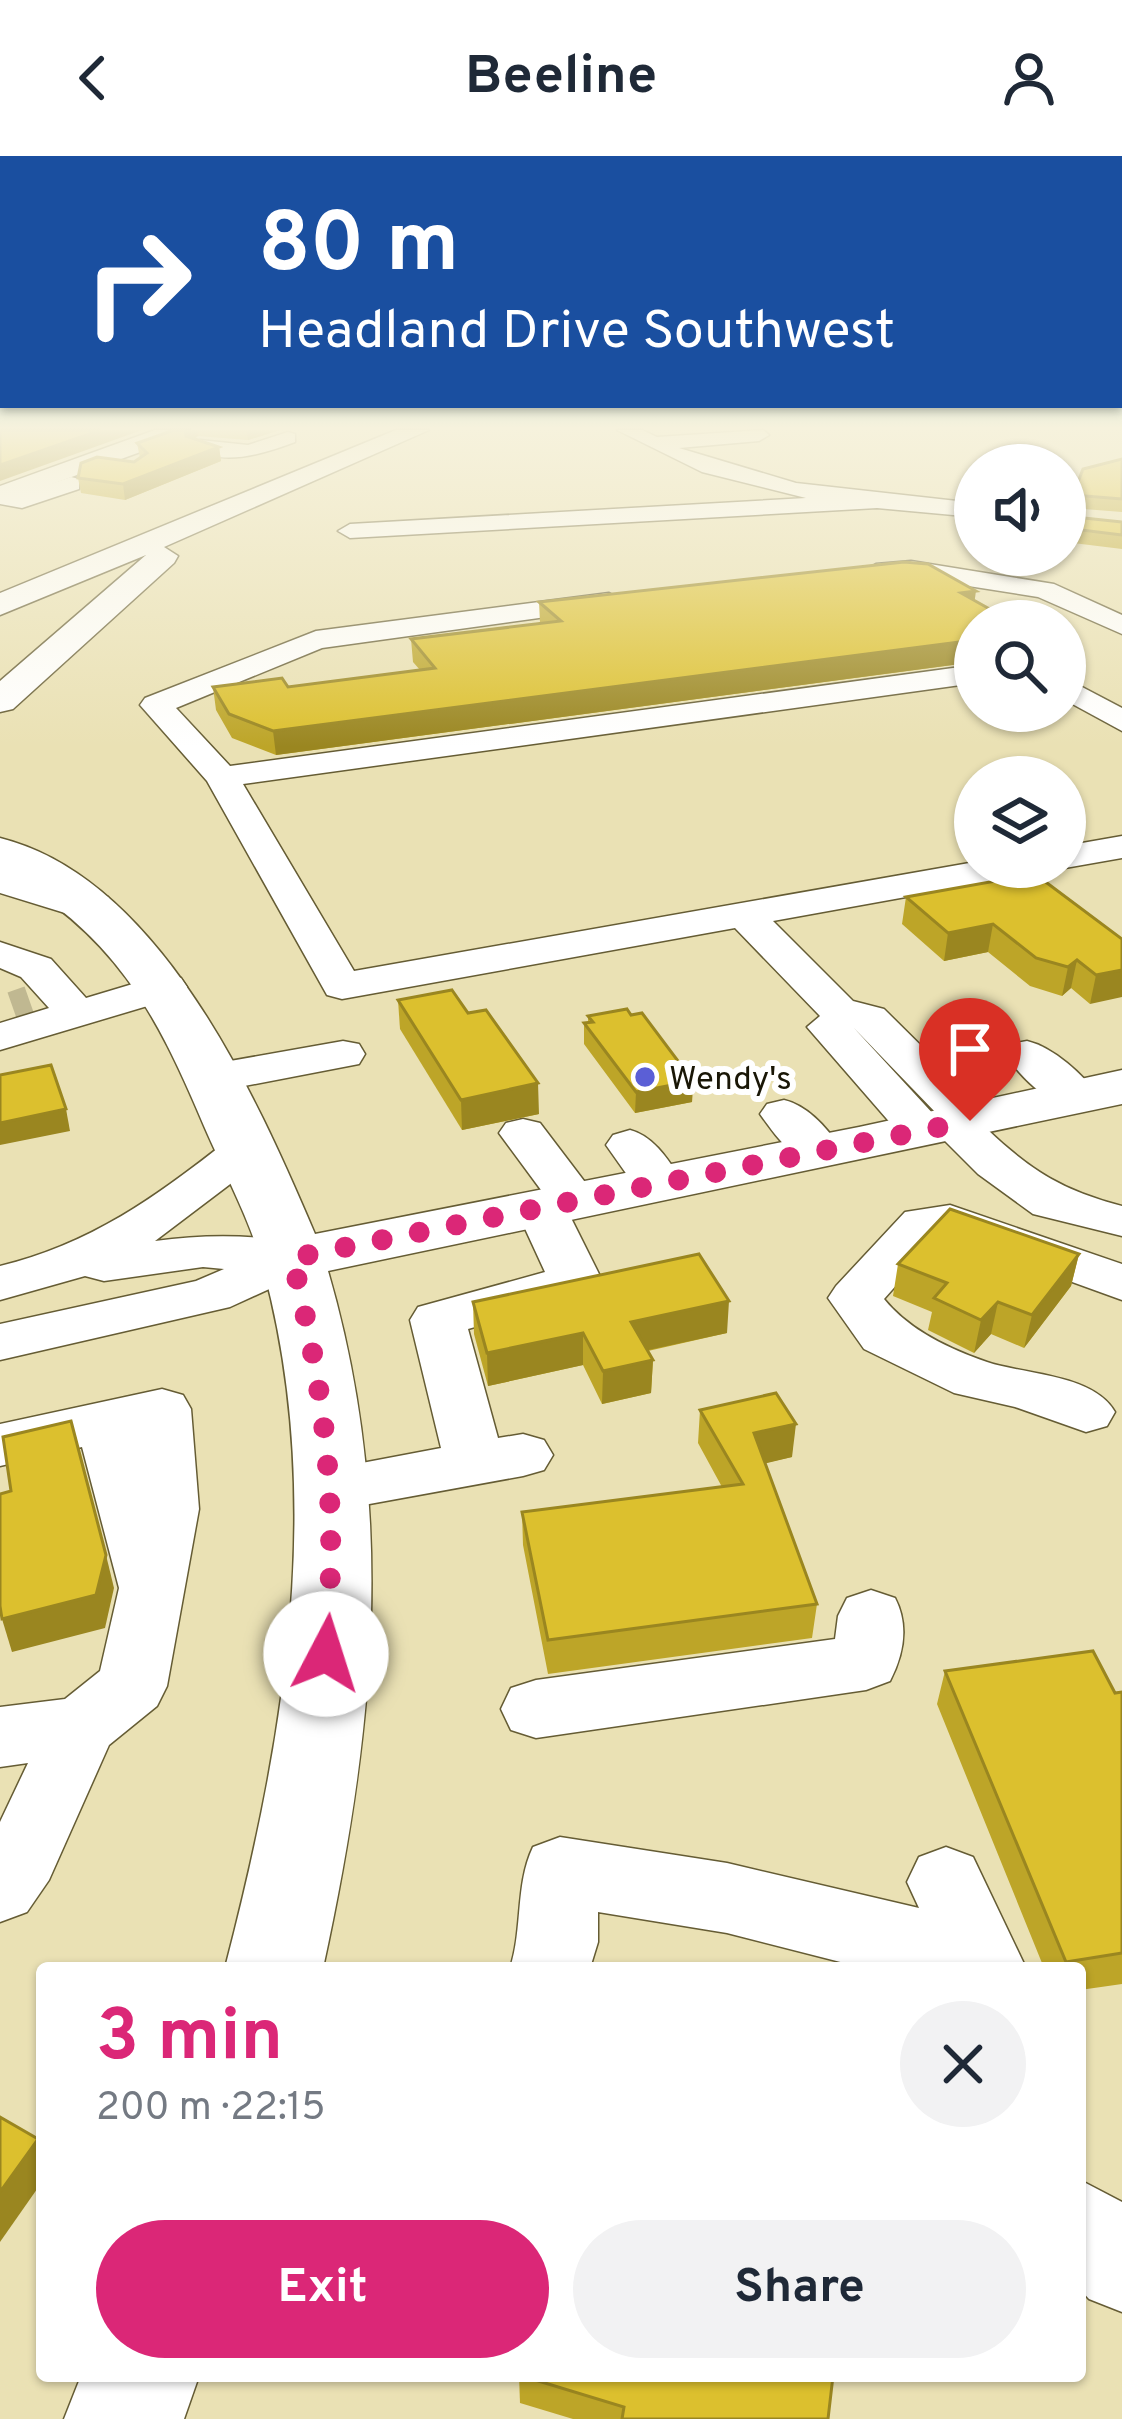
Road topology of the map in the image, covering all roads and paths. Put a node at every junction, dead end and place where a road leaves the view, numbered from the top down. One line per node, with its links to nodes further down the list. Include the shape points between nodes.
1 (103, 536): 5 (main road)
2 (169, 536): 7 (main road)
3 (196, 536): 11 (main road)
4 (844, 576): 8 (street, via 911,569 1045,590)
5 (0, 577)
6 (643, 597): 13 (street, via 316,640 156,705)
7 (0, 605)
8 (1122, 626)
9 (954, 677): 13 (street)
10 (1086, 687): 12 (street)
11 (0, 701)
12 (1122, 721)
13 (222, 778): 20 (street, via 342,986)
14 (1121, 847): 16 (street)
15 (0, 852): 19 (main road)
16 (1086, 863)
17 (0, 878): 19 (main road)
18 (954, 878): 20 (street)
19 (92, 907): 21 (main road)
20 (745, 915): 27 (street, via 838,1010 828,1025)
21 (166, 986): 22 (street); 25 (main road)
22 (27, 999)
23 (343, 1054): 25 (street)
24 (1027, 1054): 26 (street)
25 (213, 1078): 29 (main road)
26 (1099, 1092): 27 (main road)
27 (949, 1125): 30 (main road, via 802,1133 645,1165); 31 (street, via 1051,1203)
28 (523, 1133): 30 (street)
29 (244, 1150): 32 (main road); 33 (street, via 142,1232)
30 (558, 1205): 32 (main road); 38 (street, via 598,1276 437,1320 499,1460)
31 (1122, 1221)
32 (292, 1258): 33 (street, via 203,1251); 35 (street, via 211,1294); 38 (main road, via 318,1360)
33 (24, 1278)
34 (1122, 1283): 36 (street, via 950,1220 923,1223 855,1298 884,1336 974,1379)
35 (0, 1342)
36 (1086, 1412)
37 (0, 1444): 41 (street, via 162,1409 168,1509 131,1686)
38 (331, 1489): 45 (main road, via 320,1738)
39 (871, 1616): 40 (street, via 866,1661)
40 (536, 1709)
41 (82, 1726): 42 (street); 44 (street)
42 (0, 1738)
43 (946, 1882): 48 (street)
44 (0, 1887)
45 (276, 1962)
46 (552, 1962): 47 (street, via 560,1871 727,1898)
47 (977, 1962)
48 (984, 1962)
49 (1086, 2231): 50 (street)
50 (1122, 2266)
51 (138, 2382): 52 (main road)
52 (124, 2419)

